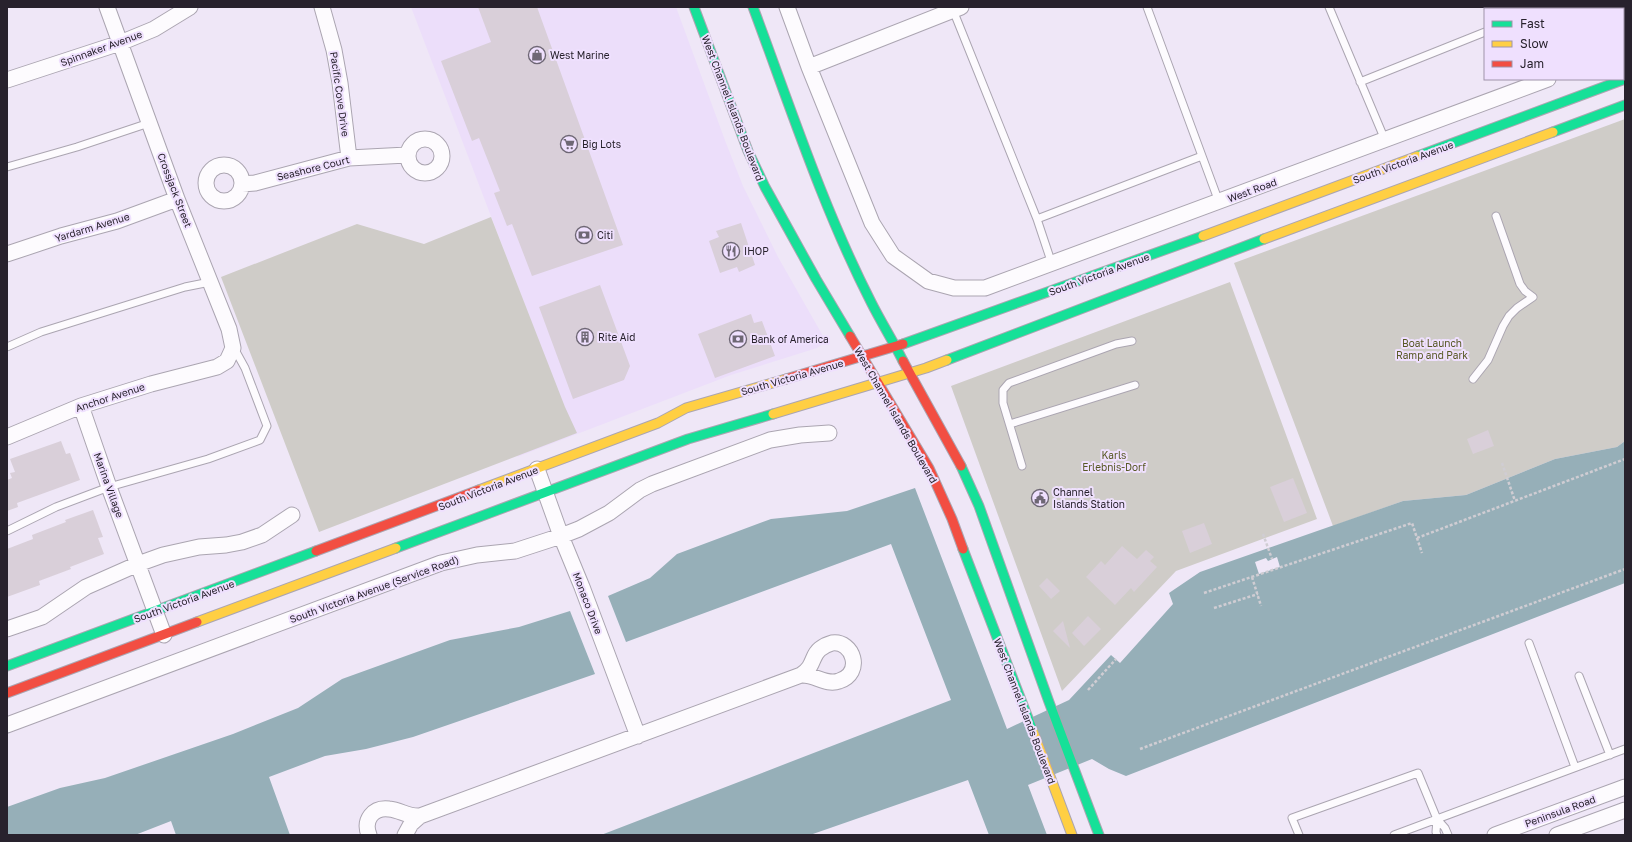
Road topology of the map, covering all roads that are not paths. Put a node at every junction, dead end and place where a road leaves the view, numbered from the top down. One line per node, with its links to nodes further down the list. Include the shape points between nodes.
1 (107, 7): 11 (street, Crossjack Street)
2 (190, 7): 11 (street, Spinnaker Avenue, via 154,29)
3 (322, 7): 22 (street, Pacific Cove Drive, via 340,83)
4 (694, 7): 36 (main road, West Channel Islands Boulevard, via 764,187)
5 (753, 7): 34 (main road, via 821,188 871,302)
6 (787, 7): 12 (street, West Road)
7 (1147, 7): 21 (lane)
8 (1329, 7): 16 (lane)
9 (957, 8): 12 (street); 28 (lane)
10 (1484, 32): 16 (lane)
11 (120, 43): 13 (street, Spinnaker Avenue); 18 (street, Crossjack Street)
12 (809, 67): 30 (street, West Road, via 872,224 894,256 928,281 954,288 985,288)
13 (7, 80)
14 (1545, 80): 19 (street, West Road)
15 (1622, 80): 34 (main road, South Victoria Avenue, via 1190,241)
16 (1360, 82): 19 (lane)
17 (1625, 105): 37 (main road)
18 (149, 123): 23 (lane); 25 (street, Crossjack Street)
19 (1385, 140): 26 (street, West Road)
20 (407, 155): 22 (street, Seashore Court)
21 (1202, 156): 26 (lane); 28 (lane)
22 (349, 158): 24 (street, Seashore Court, via 255,183)
23 (7, 167)
24 (242, 184)
25 (177, 199): 29 (street, Yardarm Avenue, via 117,221 60,236); 31 (street, Crossjack Street)
26 (1219, 202): 30 (street, West Road)
27 (1496, 216): 38 (lane, via 1520,284 1525,292 1533,297 1509,316 1488,360)
28 (1037, 219): 30 (lane)
29 (7, 254)
30 (1052, 264)
31 (210, 282): 33 (lane, via 185,287 41,332); 35 (street, Crossjack Street, via 229,329)
32 (1132, 341): 42 (lane, via 1116,344 1009,382 1003,390)
33 (7, 347)
34 (895, 347): 36 (main road, South Victoria Avenue); 37 (main road)
35 (233, 348): 41 (street, Anchor Avenue, via 227,361 217,367); 47 (lane, via 245,368 267,426 260,440 208,459)
36 (862, 356): 39 (main road, West Channel Islands Boulevard); 46 (main road, South Victoria Avenue, via 686,408 658,423)
37 (910, 373): 39 (main road); 75 (main road, via 966,475 979,506)
38 (1473, 379)
39 (878, 382): 48 (main road, via 716,429); 74 (main road, West Channel Islands Boulevard, via 929,468 952,519)
40 (1135, 385): 42 (lane)
41 (81, 406): 44 (street, Anchor Avenue); 47 (street, Marina Village)
42 (1010, 424): 45 (lane)
43 (829, 433): 51 (street, South Victoria Avenue (Service Road), via 770,440 664,479 640,490 609,513)
44 (7, 437)
45 (1022, 466)
46 (537, 469): 48 (street, Monaco Drive); 53 (main road, South Victoria Avenue)
47 (109, 487): 50 (lane); 52 (street, Marina Village)
48 (545, 492): 51 (street, Monaco Drive); 55 (main road)
49 (292, 515): 52 (street, via 262,534 242,542 199,547)
50 (7, 530)
51 (561, 536): 61 (street, South Victoria Avenue (Service Road), via 515,551 477,554 441,563); 62 (street, Monaco Drive)
52 (138, 564): 53 (street, Marina Village); 54 (street, via 86,587 42,617)
53 (156, 612): 55 (street, Marina Village); 57 (main road, South Victoria Avenue)
54 (7, 629)
55 (164, 635): 60 (main road)
56 (1529, 643): 65 (lane)
57 (7, 666)
58 (801, 675): 62 (street)
59 (1579, 676): 64 (lane)
60 (7, 693)
61 (7, 725)
62 (638, 736): 69 (street)
63 (1625, 749): 64 (lane)
64 (1610, 754): 65 (lane)
65 (1575, 767): 70 (lane)
66 (1625, 787): 67 (street, Peninsula Road)
67 (1571, 807): 71 (street); 80 (street, Peninsula Road)
68 (1625, 810): 71 (street)
69 (420, 816): 72 (street, via 409,816 392,809 383,809 369,818); 73 (street, via 411,824)
70 (1437, 819): 76 (lane, via 1418,773 1292,818); 77 (lane); 78 (lane); 79 (lane)
71 (1580, 831): 81 (street)
72 (369, 835)
73 (405, 835)
74 (1072, 835)
75 (1099, 835)
76 (1299, 835)
77 (1394, 835)
78 (1437, 835)
79 (1448, 835)
80 (1495, 835)
81 (1557, 835)

